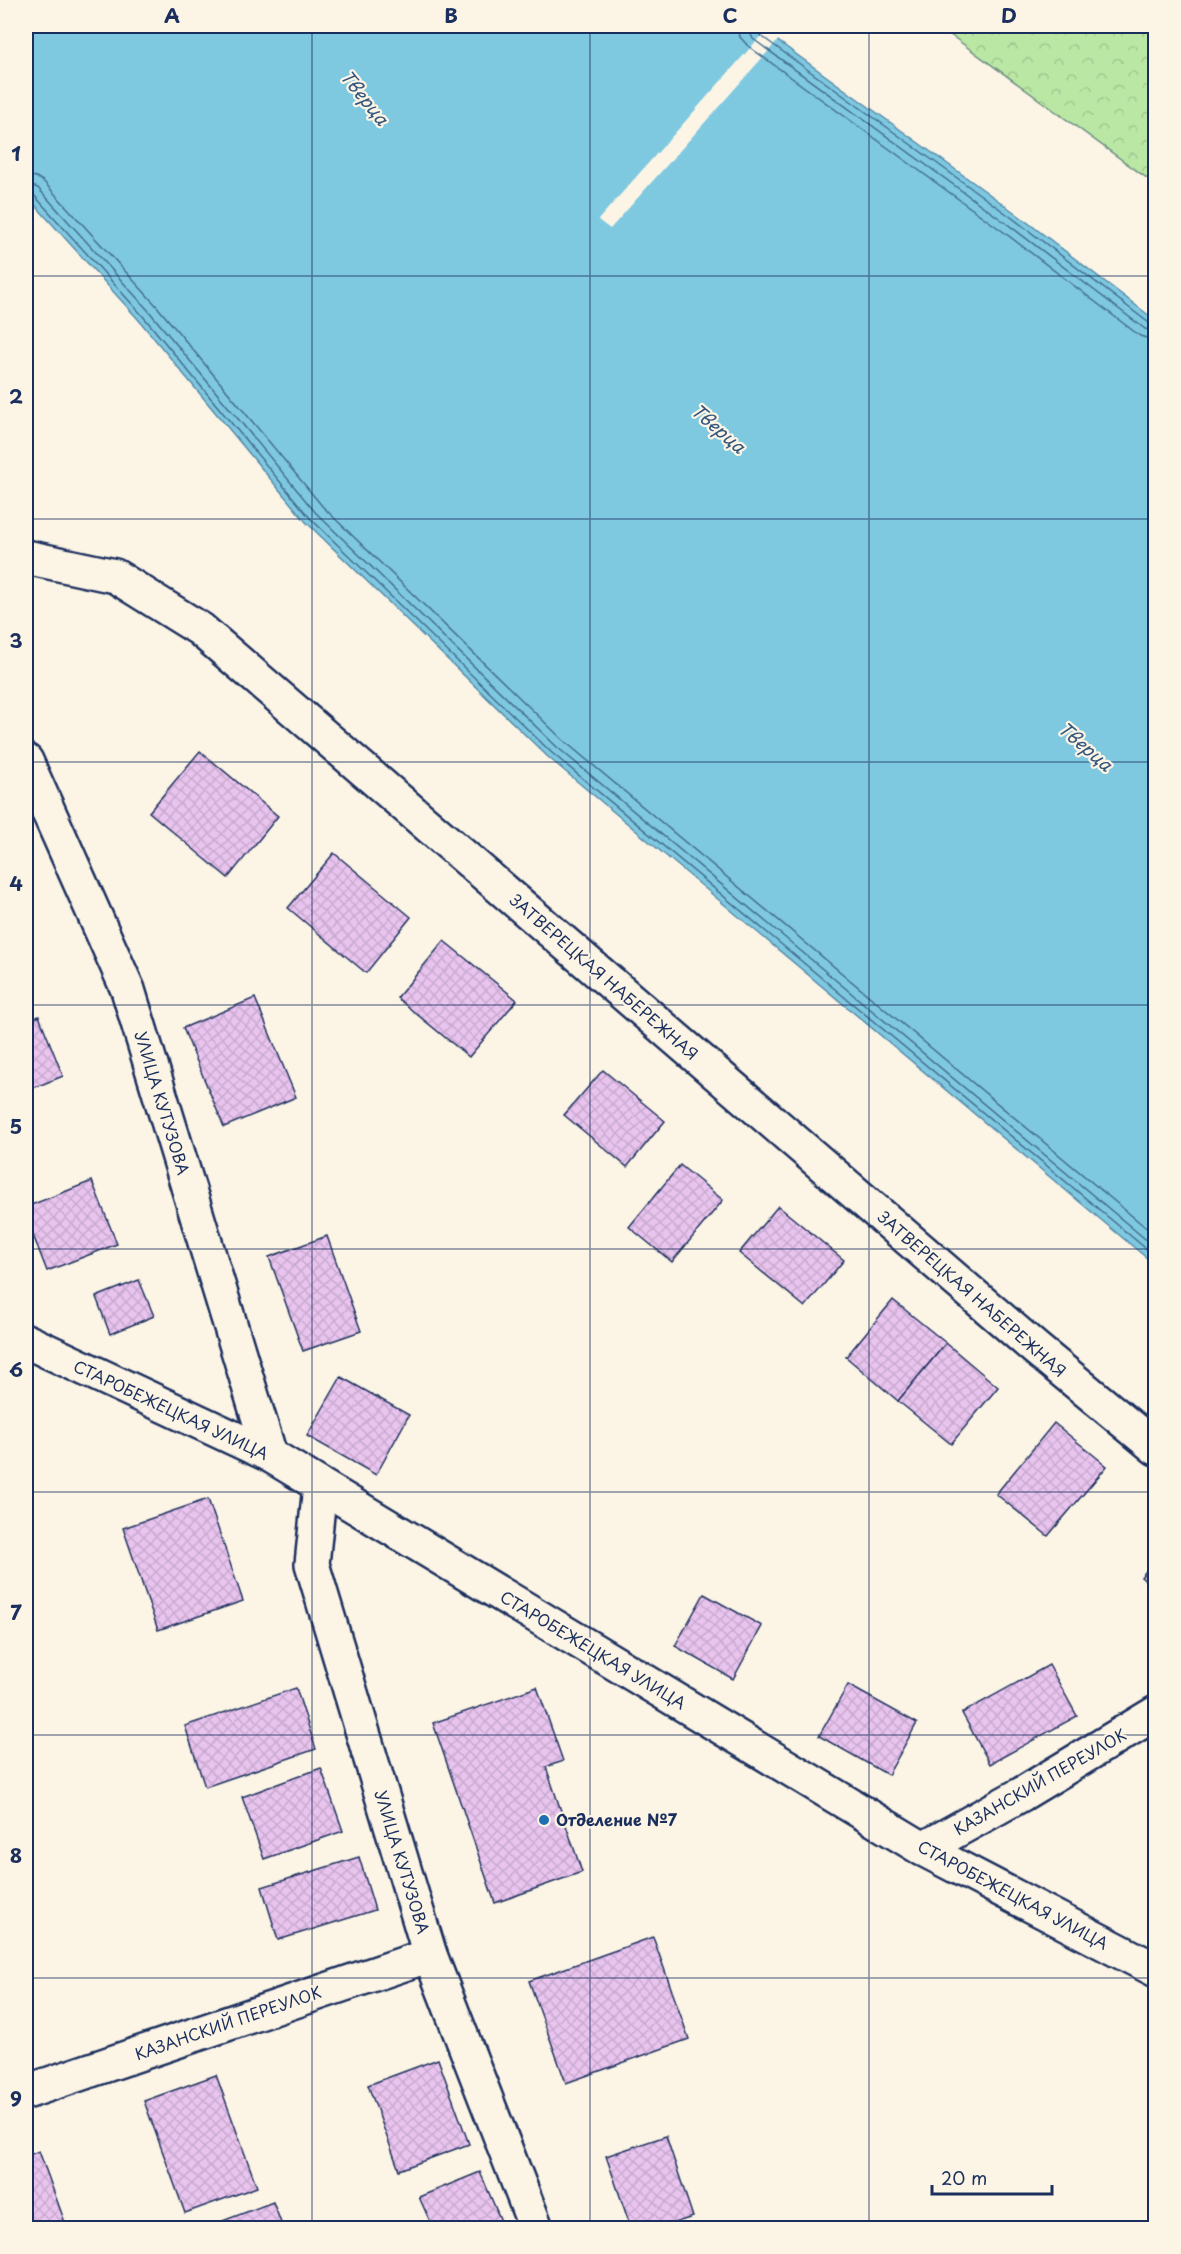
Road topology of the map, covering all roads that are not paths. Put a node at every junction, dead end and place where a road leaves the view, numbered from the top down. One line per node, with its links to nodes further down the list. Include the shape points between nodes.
1 (26, 556): 4 (street, ЗАТВЕРЕЦКАЯ НАБЕРЕЖНАЯ, via 115,576 200,629)
2 (26, 761): 5 (street, УЛИЦА КУТУЗОВА, via 128,990)
3 (26, 1341): 5 (street, СТАРОБЕЖЕЦКАЯ УЛИЦА)
4 (1155, 1448)
5 (270, 1455): 6 (street, СТАРОБЕЖЕЦКАЯ УЛИЦА)
6 (320, 1486): 8 (street, СТАРОБЕЖЕЦКАЯ УЛИЦА); 9 (street, УЛИЦА КУТУЗОВА, via 312,1564)
7 (1155, 1713): 8 (street, КАЗАНСКИЙ ПЕРЕУЛОК)
8 (923, 1849): 10 (street, СТАРОБЕЖЕЦКАЯ УЛИЦА)
9 (430, 1955): 11 (street, КАЗАНСКИЙ ПЕРЕУЛОК); 12 (street, УЛИЦА КУТУЗОВА)
10 (1155, 1970)
11 (26, 2092)
12 (536, 2229)

